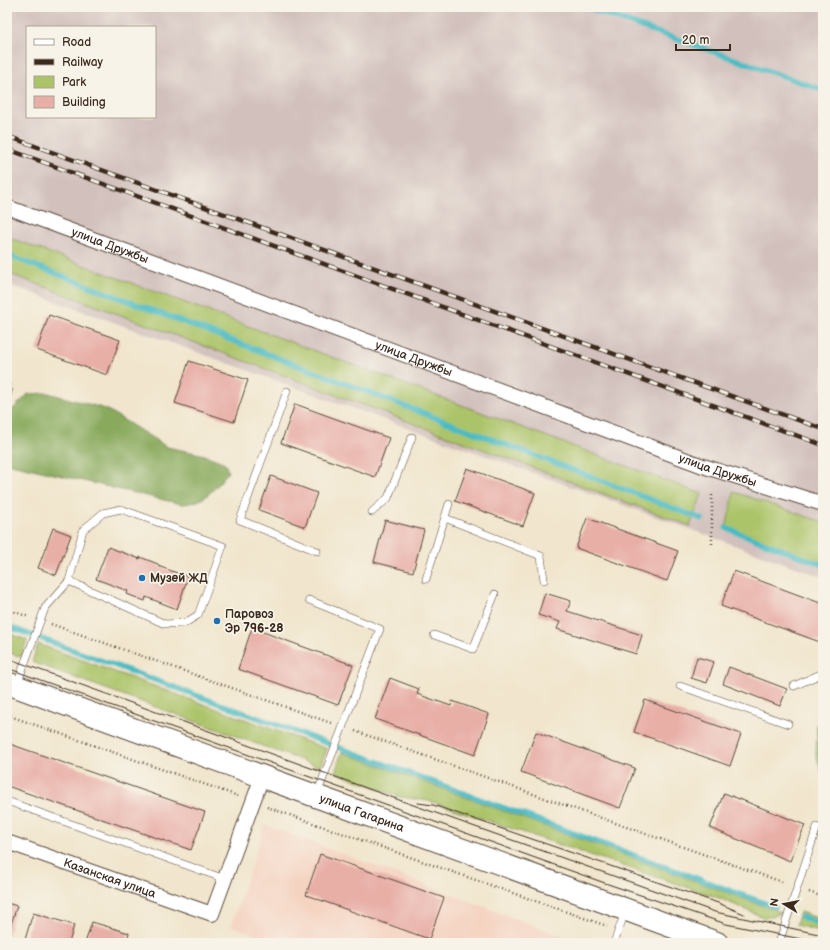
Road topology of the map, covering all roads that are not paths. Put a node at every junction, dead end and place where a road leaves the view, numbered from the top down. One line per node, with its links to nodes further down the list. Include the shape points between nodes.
1 (7, 208): 5 (street, улица Дружбы, via 696,463)
2 (287, 391): 8 (lane, via 240,520)
3 (412, 437): 6 (lane, via 388,498)
4 (449, 504): 7 (lane)
5 (823, 504)
6 (372, 512)
7 (445, 518): 9 (lane); 11 (lane, via 541,556)
8 (317, 551)
9 (426, 578)
10 (69, 580): 10 (lane, via 83,530 104,513 122,509 223,546 198,615 185,624 165,624); 16 (lane, via 45,608)
11 (544, 580)
12 (494, 594): 14 (lane, via 473,649)
13 (309, 600): 21 (lane, via 380,629)
14 (434, 635)
15 (823, 674): 18 (lane)
16 (12, 684): 20 (main road, улица Гагарина)
17 (680, 686): 19 (lane)
18 (794, 686)
19 (788, 724)
20 (262, 777): 21 (main road, улица Гагарина); 25 (street)
21 (316, 796): 26 (main road, улица Гагарина)
22 (7, 801): 25 (lane)
23 (817, 827): 29 (lane)
24 (7, 842): 25 (street, Казанская улица, via 212,914)
25 (225, 879)
26 (626, 910): 27 (lane); 28 (main road, улица Гагарина)
27 (614, 943)
28 (717, 943)
29 (779, 943)

